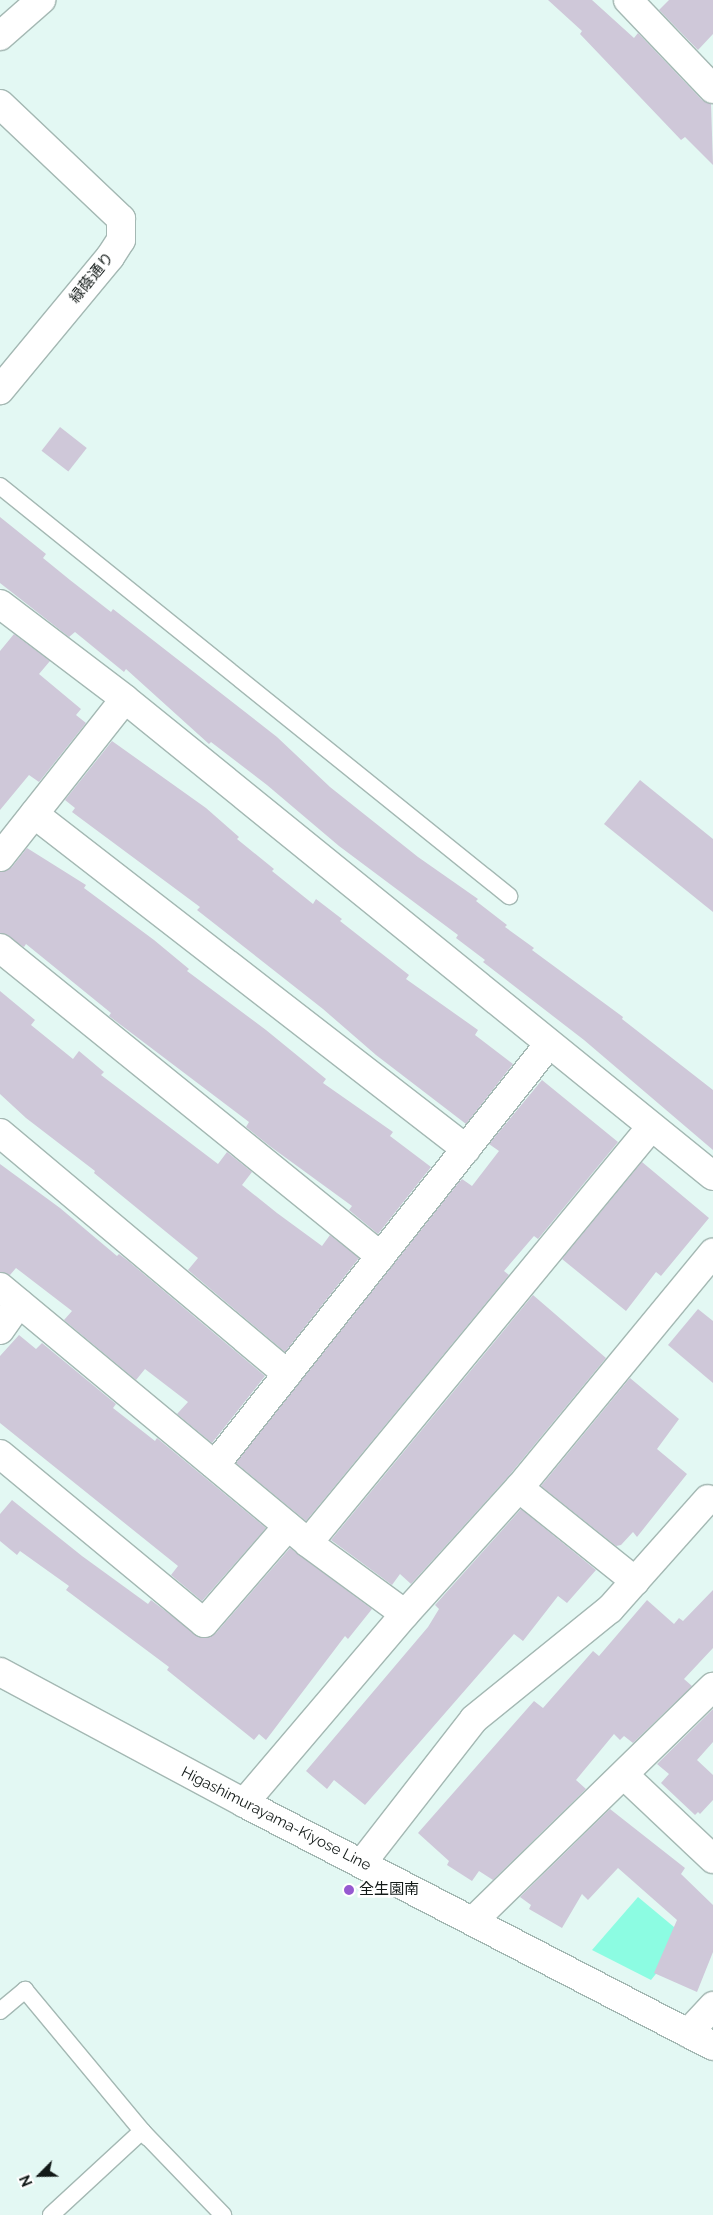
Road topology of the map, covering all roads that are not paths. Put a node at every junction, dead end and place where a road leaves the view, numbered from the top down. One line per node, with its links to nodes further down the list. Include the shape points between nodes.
1 (41, 0): 3 (street)
2 (628, 0): 4 (street)
3 (0, 36)
4 (713, 89)
5 (0, 104): 6 (street, 緑蔭通り, via 121,219 121,240 110,257)
6 (0, 390)
7 (0, 486): 12 (lane)
8 (3, 612): 9 (street)
9 (125, 699): 10 (street); 14 (street)
10 (34, 814): 11 (street); 17 (street)
11 (0, 856)
12 (509, 896)
13 (0, 948): 20 (street)
14 (549, 1044): 15 (street); 17 (street)
15 (650, 1127): 18 (street); 28 (street)
16 (0, 1133): 23 (street)
17 (466, 1149): 20 (street)
18 (713, 1176)
19 (713, 1253): 26 (street)
20 (381, 1256): 23 (street)
21 (10, 1295): 22 (street); 25 (street)
22 (0, 1330)
23 (287, 1374): 25 (street)
24 (0, 1454): 28 (street, via 204,1623)
25 (215, 1465): 28 (street)
26 (519, 1488): 29 (street); 30 (street)
27 (708, 1499): 29 (street)
28 (298, 1534): 30 (street)
29 (635, 1582): 36 (street, via 610,1609 474,1718)
30 (405, 1614): 34 (street)
31 (0, 1672): 34 (street, Higashimurayama-Kiyose Line)
32 (713, 1687): 33 (street)
33 (625, 1776): 35 (street); 37 (street)
34 (244, 1803): 36 (street, Higashimurayama-Kiyose Line)
35 (713, 1859)
36 (362, 1863): 37 (street, Higashimurayama-Kiyose Line)
37 (474, 1920): 40 (street, Higashimurayama-Kiyose Line)
38 (713, 2006): 40 (street)
39 (0, 2011): 42 (lane, via 25,1990)
40 (688, 2033): 41 (street, Higashimurayama-Kiyose Line)
41 (713, 2046)
42 (149, 2139): 43 (lane, via 142,2131); 44 (lane)
43 (51, 2215)
44 (223, 2215)

